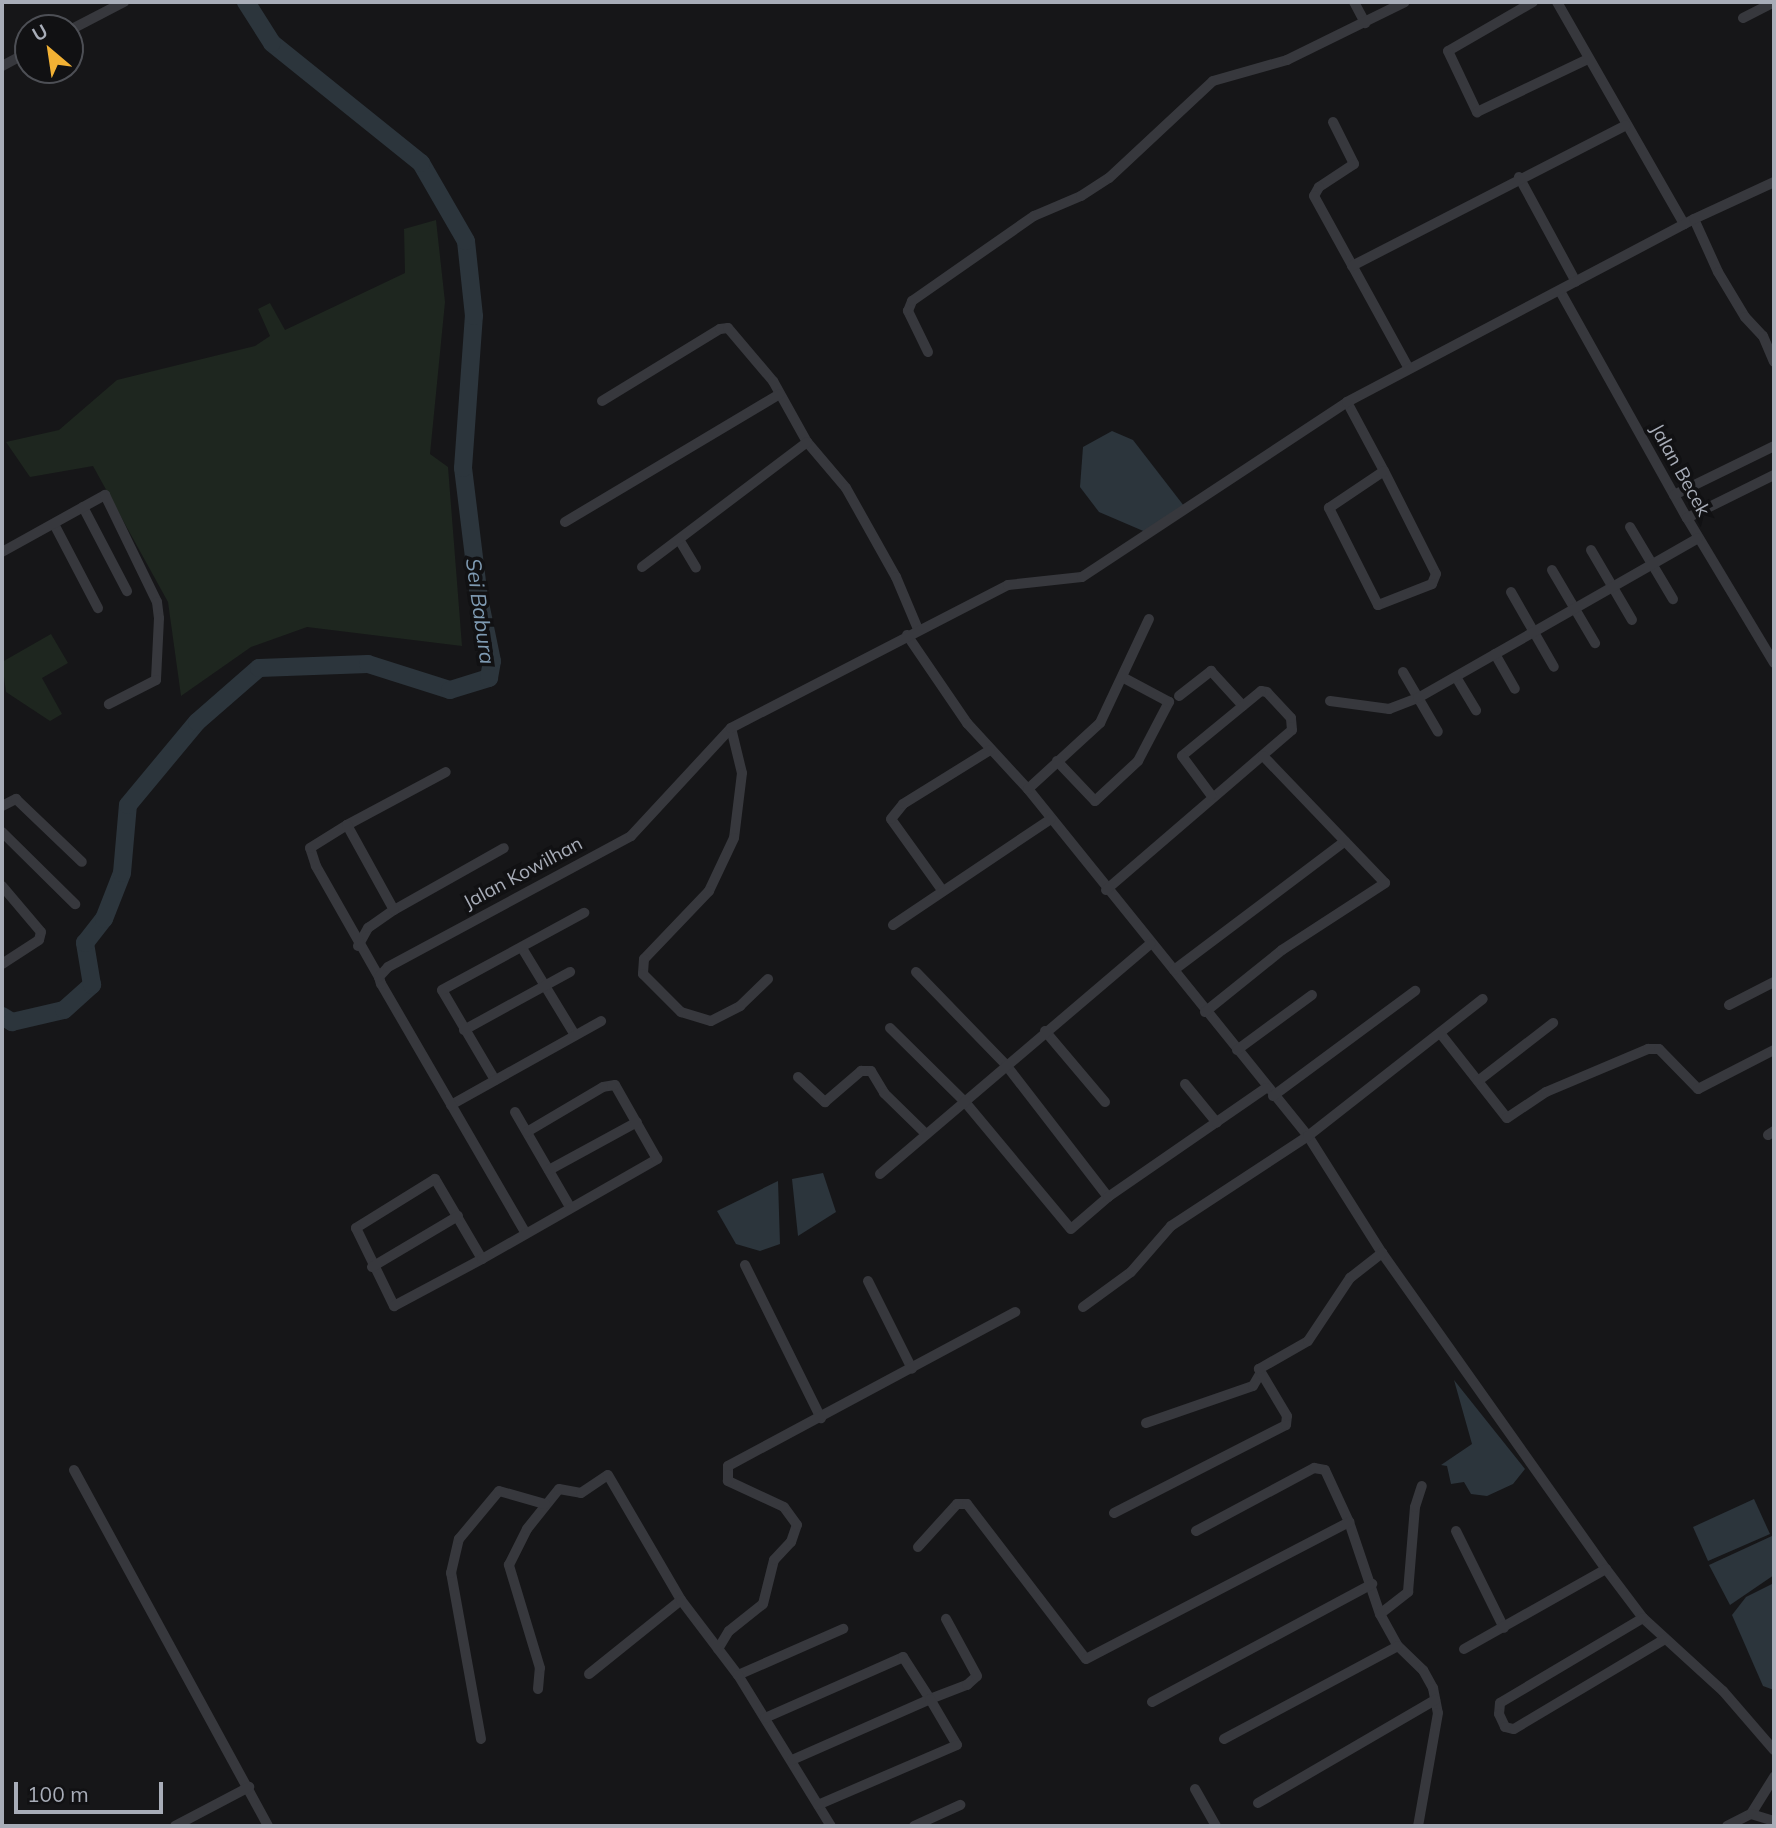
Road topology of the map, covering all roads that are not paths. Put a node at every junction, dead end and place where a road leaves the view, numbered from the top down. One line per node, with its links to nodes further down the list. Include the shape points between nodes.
1 (124, 2): 8 (street)
2 (1354, 2): 9 (street)
3 (1405, 2): 9 (street)
4 (1533, 2): 10 (street, via 1448,51 1477,112)
5 (1557, 2): 10 (street)
6 (1774, 2): 7 (street)
7 (1743, 18)
8 (84, 23)
9 (1365, 23): 19 (street, via 1287,60 1213,81 1108,178 1081,196 1034,216 912,301 908,311)
10 (1588, 59): 12 (street)
11 (1333, 121): 16 (street, via 1354,163 1319,187 1314,196)
12 (1626, 125): 13 (street); 15 (street)
13 (1519, 177): 16 (street); 17 (street)
14 (1774, 182): 15 (street, Jalan Kowilhan)
15 (1689, 221): 17 (street, Jalan Kowilhan); 20 (street, via 1745,317 1763,336)
16 (1352, 266): 21 (street)
17 (1576, 282): 18 (street, Jalan Kowilhan)
18 (1560, 291): 21 (street, Jalan Kowilhan); 29 (street, Jalan Becek)
19 (928, 352)
20 (1774, 362)
21 (1408, 367): 24 (street, Jalan Kowilhan)
22 (780, 394): 23 (street, via 724,327); 25 (street); 32 (street)
23 (602, 401)
24 (1347, 402): 27 (street); 51 (street, Jalan Kowilhan, via 1082,577 1014,583)
25 (807, 442): 36 (street); 51 (street, via 846,488 896,577)
26 (1774, 446): 29 (street)
27 (1384, 471): 27 (street, via 1436,580 1378,605 1329,509)
28 (1774, 475): 31 (street)
29 (1674, 495): 31 (street, Jalan Becek)
30 (83, 507): 33 (street); 44 (street); 65 (street, via 104,495 158,608 156,680)
31 (1687, 518): 35 (street, Jalan Becek)
32 (565, 522)
33 (54, 524): 38 (street); 48 (street)
34 (1630, 527): 39 (street)
35 (1698, 538): 39 (street); 56 (street, Jalan Becek)
36 (680, 541): 40 (street); 41 (street)
37 (1591, 550): 43 (street)
38 (2, 552)
39 (1651, 563): 43 (street); 46 (street)
40 (642, 567)
41 (696, 568)
42 (1552, 570): 47 (street)
43 (1612, 584): 47 (street); 50 (street)
44 (127, 591)
45 (1511, 592): 52 (street)
46 (1672, 600)
47 (1573, 606): 52 (street); 54 (street)
48 (98, 608)
49 (1149, 619): 60 (street)
50 (1632, 620)
51 (918, 629): 53 (street, Jalan Kowilhan)
52 (1534, 630): 55 (street); 57 (street)
53 (907, 635): 68 (street, Jalan Kowilhan); 70 (street, via 947,698)
54 (1595, 643)
55 (1494, 654): 59 (street); 61 (street)
56 (1774, 663)
57 (1555, 667)
58 (1403, 672): 63 (street)
59 (1456, 677): 63 (street); 67 (street)
60 (1124, 678): 72 (street, via 1100,723); 72 (street, via 1169,702 1138,761 1095,801)
61 (1515, 689)
62 (1179, 696): 66 (street, via 1211,671)
63 (1418, 698): 64 (street, via 1389,709); 69 (street)
64 (1330, 701)
65 (109, 704)
66 (1243, 706): 71 (street, via 1261,691 1267,692 1294,724); 75 (street, via 1182,756)
67 (1476, 710)
68 (732, 728): 97 (street, Jalan Kowilhan, via 631,836 404,956); 98 (street, via 743,797 734,838 709,891 644,958 643,974 681,1012 711,1021 740,1006)
69 (1438, 732)
70 (990, 750): 74 (street); 84 (street, via 903,804 891,819)
71 (1263, 756): 75 (street); 80 (street)
72 (1057, 761): 74 (street)
73 (446, 772): 78 (street)
74 (1028, 789): 77 (street)
75 (1211, 795): 85 (street)
76 (2, 806): 82 (street, via 16,799)
77 (1051, 819): 84 (street); 85 (street)
78 (347, 825): 87 (street); 91 (street, via 309,851)
79 (2, 832): 86 (street)
80 (1345, 841): 94 (street); 105 (street, via 1383,880 1382,887 1282,950)
81 (504, 848): 87 (street)
82 (82, 862)
83 (2, 886): 93 (street, via 41,932 39,940)
84 (942, 890): 89 (street)
85 (1106, 890): 90 (street)
86 (75, 904)
87 (394, 909): 91 (street, via 368,928)
88 (584, 913): 92 (street)
89 (893, 925)
90 (1150, 944): 94 (street); 110 (street)
91 (358, 946): 97 (street)
92 (522, 948): 100 (street); 109 (street, via 442,990)
93 (2, 964)
94 (1174, 970): 105 (street)
95 (570, 971): 100 (street)
96 (916, 972): 115 (street)
97 (379, 977): 123 (street)
98 (768, 979)
99 (1774, 982): 104 (street)
100 (545, 985): 109 (street); 112 (street)
101 (1415, 991): 120 (street)
102 (1312, 995): 114 (street)
103 (1483, 999): 111 (street)
104 (1729, 1004)
105 (1205, 1012): 114 (street)
106 (601, 1021): 112 (street)
107 (1553, 1023): 118 (street)
108 (890, 1028): 121 (street)
109 (464, 1030): 117 (street)
110 (1045, 1031): 115 (street); 122 (street)
111 (1440, 1033): 118 (street); 129 (street)
112 (575, 1035): 117 (street)
113 (1774, 1049): 118 (street, via 1698,1090 1654,1047 1546,1091 1507,1118)
114 (1237, 1051): 120 (street)
115 (1006, 1065): 121 (street); 132 (street)
116 (798, 1077): 128 (street, via 825,1102 861,1071 871,1071 884,1093)
117 (495, 1080): 123 (street)
118 (1478, 1081)
119 (1185, 1084): 126 (street)
120 (1269, 1092): 126 (street); 129 (street)
121 (965, 1102): 128 (street); 132 (street, via 1033,1178 1071,1229)
122 (1105, 1102)
123 (452, 1105): 135 (street)
124 (515, 1112): 127 (street)
125 (637, 1122): 127 (street, via 615,1085 608,1085); 130 (street); 133 (street, via 656,1162)
126 (1217, 1123): 132 (street)
127 (527, 1132): 130 (street)
128 (926, 1134): 131 (street)
129 (1308, 1136): 136 (street); 141 (street, via 1171,1226 1131,1272)
130 (549, 1170): 133 (street)
131 (880, 1174)
132 (1108, 1197)
133 (570, 1207): 135 (street)
134 (457, 1216): 137 (street); 139 (street); 139 (street, via 435,1179 359,1223 356,1232)
135 (525, 1232): 137 (street)
136 (1382, 1253): 144 (street, via 1350,1278 1308,1341 1261,1368); 155 (street)
137 (482, 1259): 139 (street, via 391,1306)
138 (745, 1265): 145 (street)
139 (372, 1267)
140 (868, 1281): 143 (street)
141 (1083, 1307)
142 (1015, 1312): 143 (street)
143 (912, 1369): 145 (street)
144 (1260, 1374): 146 (street, via 1253,1386); 150 (street, via 1287,1416 1286,1425)
145 (821, 1418): 165 (street, via 726,1468 728,1481 785,1507 797,1525 791,1542 774,1560 763,1604 729,1631)
146 (1146, 1423)
147 (74, 1470): 179 (street)
148 (1422, 1486): 158 (street, via 1415,1507 1408,1591)
149 (545, 1504): 157 (street, via 559,1489 581,1493 608,1475); 169 (street, via 509,1565 540,1668); 174 (street, via 499,1491 459,1539 451,1573)
150 (1114, 1513)
151 (1349, 1522): 152 (street, via 1325,1470 1314,1468); 154 (street, via 1086,1659 967,1504 957,1504); 156 (street)
152 (1196, 1531)
153 (1456, 1531): 161 (street)
154 (918, 1547)
155 (1606, 1569): 159 (street); 161 (street)
156 (1372, 1584): 158 (street); 172 (street)
157 (681, 1600): 165 (street); 167 (street)
158 (1380, 1614): 164 (street)
159 (1643, 1618): 163 (street); 163 (street, via 1500,1703 1505,1727 1514,1729)
160 (946, 1619): 170 (street, via 977,1676 967,1685)
161 (1504, 1628): 166 (street)
162 (843, 1629): 168 (street)
163 (1665, 1639): 176 (street, via 1723,1691)
164 (1398, 1646): 171 (street, via 1423,1670); 175 (street)
165 (718, 1649): 168 (street)
166 (1464, 1650)
167 (589, 1674)
168 (738, 1675): 173 (street)
169 (538, 1689)
170 (930, 1699): 173 (street, via 903,1657); 177 (street); 182 (street, via 957,1745)
171 (1435, 1700): 181 (street); 191 (street, via 1438,1713)
172 (1152, 1702)
173 (765, 1718): 177 (street)
174 (481, 1739)
175 (1224, 1739)
176 (1774, 1750)
177 (792, 1760): 182 (street)
178 (1774, 1777): 184 (street)
179 (248, 1787): 186 (street); 187 (street)
180 (1195, 1788): 190 (street)
181 (1258, 1803)
182 (818, 1805): 188 (street)
183 (960, 1805): 189 (street)
184 (1751, 1814): 185 (street); 192 (street)
185 (1774, 1821)
186 (175, 1826)
187 (268, 1826)
188 (831, 1826)
189 (914, 1826)
190 (1216, 1826)
191 (1418, 1826)
192 (1727, 1826)

